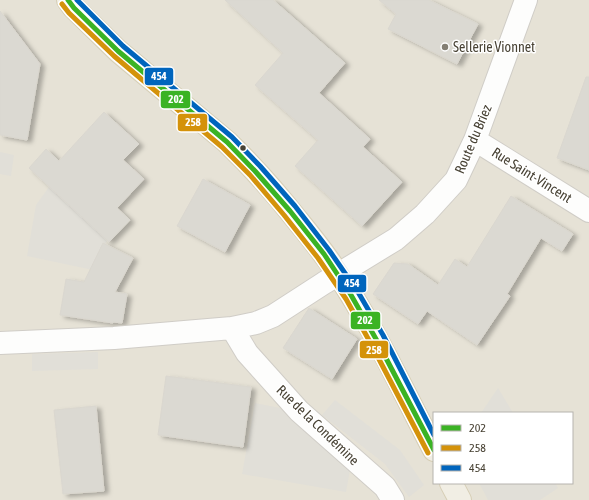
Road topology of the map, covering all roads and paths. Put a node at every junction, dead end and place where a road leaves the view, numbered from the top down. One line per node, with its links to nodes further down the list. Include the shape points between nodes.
1 (68, 0): 5 (main road, via 118,51 238,153 277,195)
2 (526, 0): 3 (street, Route du Briez)
3 (475, 140): 4 (street, Rue Saint-Vincent); 5 (street, Route du Briez, via 456,180 425,214 396,239)
4 (589, 211)
5 (338, 274): 6 (street, via 273,316); 8 (main road, via 368,324)
6 (232, 328): 7 (street, via 114,338); 10 (street, Rue de la Condémine, via 247,353 299,411 385,487)
7 (0, 343)
8 (433, 448)
9 (452, 484): 11 (main road)
10 (393, 500)
11 (460, 500)

